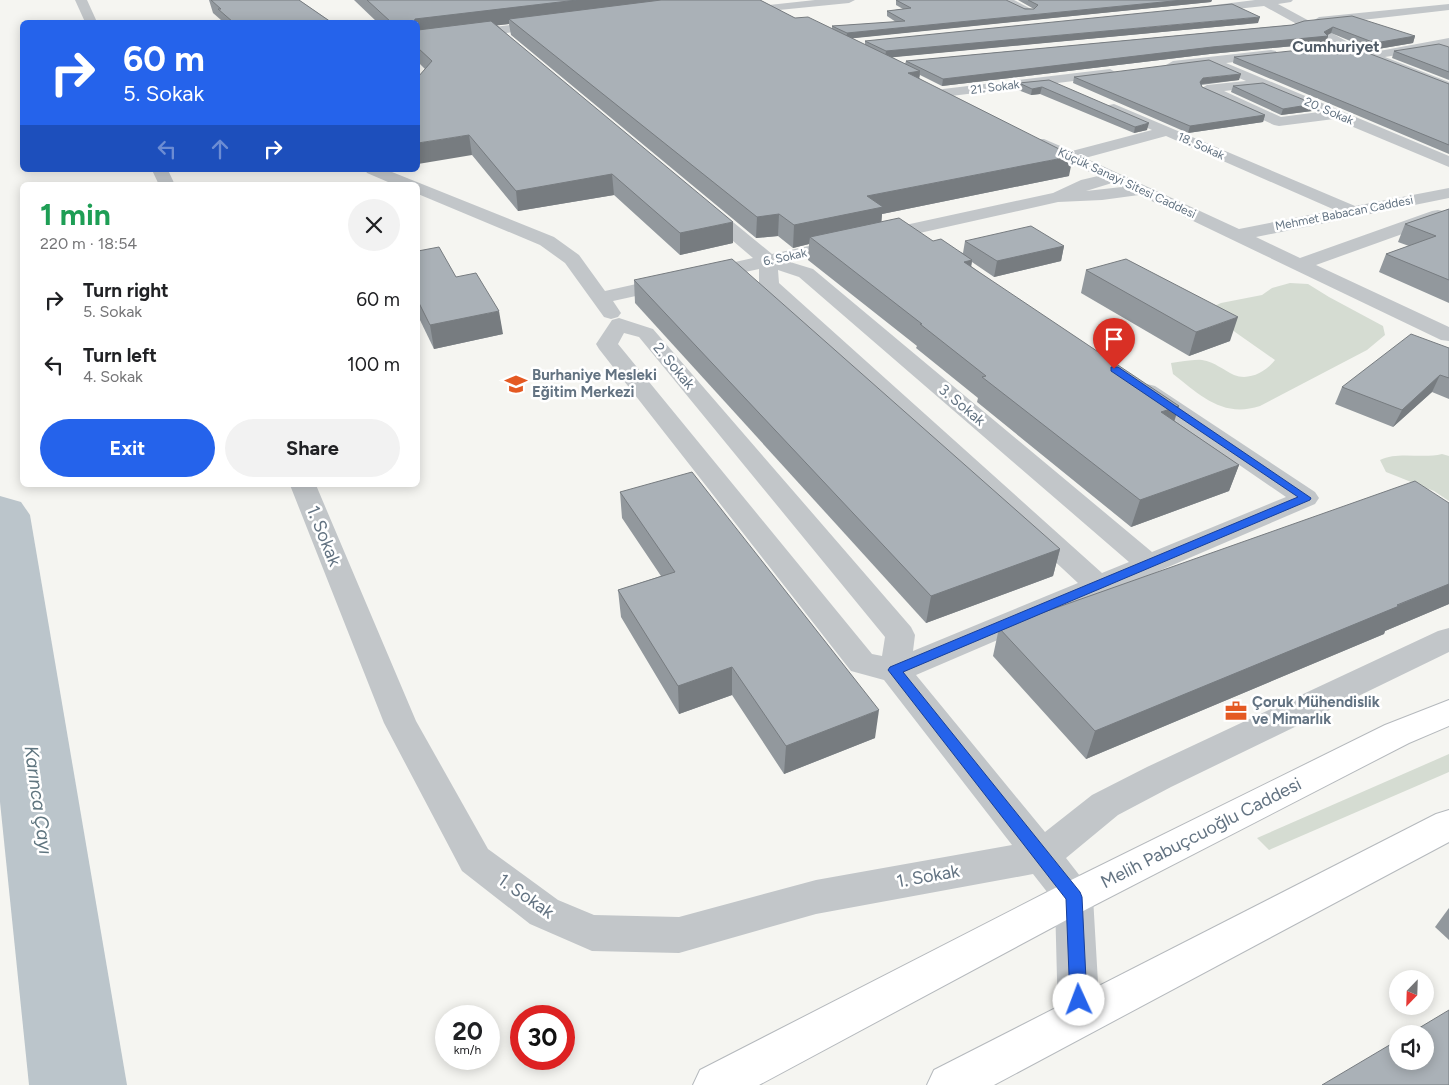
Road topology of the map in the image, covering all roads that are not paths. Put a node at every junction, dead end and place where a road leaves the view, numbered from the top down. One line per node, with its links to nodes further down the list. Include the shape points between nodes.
1 (81, 0): 13 (street)
2 (753, 0): 9 (street)
3 (849, 0): 9 (street)
4 (1005, 0): 12 (street, via 1034,10)
5 (1287, 0): 6 (street)
6 (1264, 2): 10 (street); 16 (street)
7 (1374, 3): 11 (street)
8 (1449, 7): 11 (street)
9 (769, 8): 14 (street)
10 (1190, 11)
11 (1402, 12): 16 (street)
12 (1010, 13)
13 (90, 20)
14 (795, 20)
15 (563, 22): 18 (street)
16 (1301, 23): 17 (street); 22 (street)
17 (1280, 27)
18 (496, 31): 19 (street); 20 (street)
19 (420, 41)
20 (509, 41)
21 (1449, 42): 25 (street)
22 (1346, 46): 23 (street); 25 (street)
23 (1326, 48)
24 (1287, 52): 26 (street)
25 (1368, 56): 31 (street)
26 (1210, 60): 27 (street); 30 (street, 20. Sokak)
27 (1163, 66)
28 (1125, 71): 29 (street, 21. Sokak)
29 (1050, 81): 33 (street); 34 (street, 21. Sokak)
30 (1263, 83): 37 (street, 20. Sokak); 37 (street, via 1207,90 1279,122)
31 (1446, 84)
32 (927, 85): 34 (street)
33 (1077, 92)
34 (943, 93): 36 (street)
35 (1104, 104): 38 (street, 18. Sokak)
36 (968, 106)
37 (1336, 114): 41 (street, 20. Sokak)
38 (1167, 131): 40 (street); 51 (street, 18. Sokak)
39 (1027, 136): 40 (street, Küçük Sanayi Sitesi Caddesi)
40 (1070, 157): 43 (street, Küçük Sanayi Sitesi Caddesi)
41 (1449, 162)
42 (378, 172): 44 (street)
43 (1114, 177): 46 (street, Küçük Sanayi Sitesi Caddesi); 49 (street)
44 (403, 182)
45 (420, 189): 57 (street, via 547,241 572,258)
46 (1141, 190): 49 (street); 53 (street, Küçük Sanayi Sitesi Caddesi)
47 (1449, 193): 51 (street, Mehmet Babacan Caddesi)
48 (691, 196): 55 (street, 3. Sokak)
49 (1058, 197): 52 (street, 6. Sokak)
50 (1449, 211): 56 (street)
51 (1351, 212): 53 (street, Mehmet Babacan Caddesi)
52 (907, 230): 54 (street); 55 (street, 6. Sokak)
53 (1238, 235): 56 (street, Küçük Sanayi Sitesi Caddesi)
54 (931, 247)
55 (768, 261): 57 (street, 6. Sokak); 62 (street, 3. Sokak, via 806,273); 63 (street, via 769,285)
56 (1300, 264): 59 (street, Küçük Sanayi Sitesi Caddesi)
57 (599, 298): 58 (street)
58 (620, 324): 65 (street, 2. Sokak, via 646,333 900,635); 65 (street, via 607,344 613,352 862,663)
59 (1449, 336)
60 (1127, 378): 62 (street, via 1306,498)
61 (304, 487): 68 (street, 1. Sokak, via 400,723 475,860 544,912 592,933 679,935 816,896)
62 (1149, 564): 63 (street)
63 (1098, 585): 65 (street)
64 (1449, 639): 68 (street, via 1105,805)
65 (895, 670): 68 (street)
66 (1449, 712): 69 (main road, Melih Pabuçcuoğlu Caddesi, via 1397,734)
67 (1449, 825): 70 (main road)
68 (1042, 856): 69 (street)
69 (1074, 897): 70 (street); 71 (main road, Melih Pabuçcuoğlu Caddesi)
70 (1079, 1017): 72 (main road)
71 (716, 1085)
72 (949, 1085)

